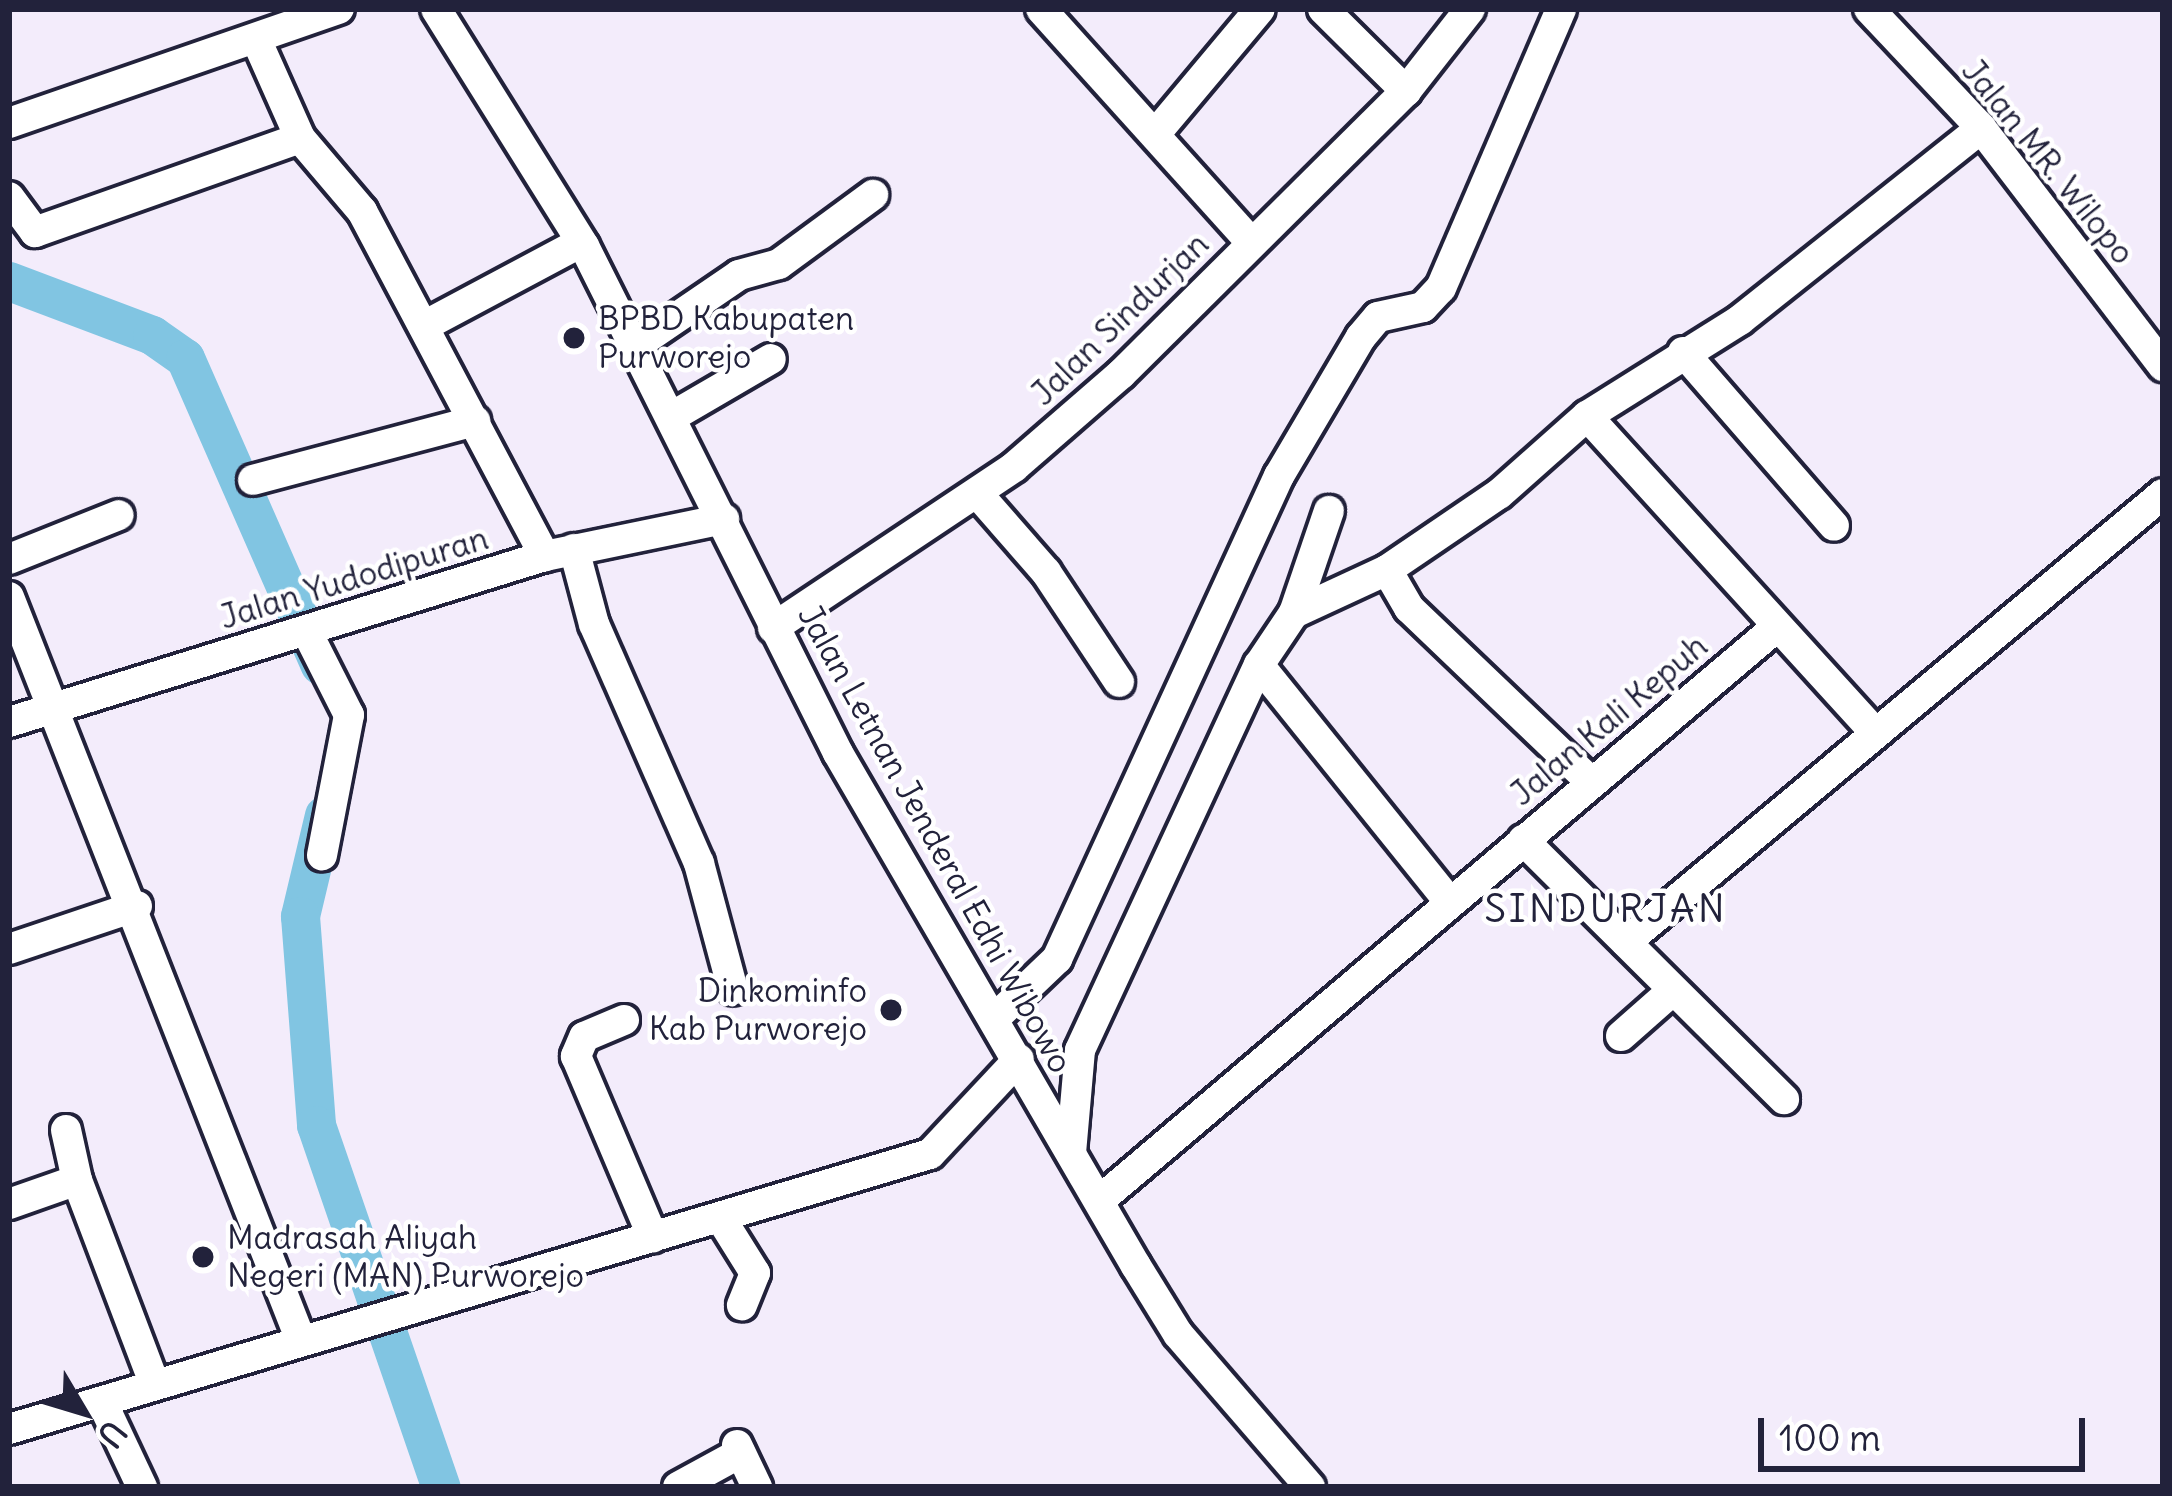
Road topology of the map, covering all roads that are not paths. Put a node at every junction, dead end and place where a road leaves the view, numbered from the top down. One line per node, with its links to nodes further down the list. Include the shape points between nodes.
1 (339, 9): 9 (street)
2 (436, 9): 17 (street, Jalan Letnan Jenderal Edhi Wibowo)
3 (1041, 9): 13 (street)
4 (1260, 9): 13 (street)
5 (1323, 9): 10 (street)
6 (1470, 9): 10 (street, Jalan Sindurjan)
7 (1561, 9): 56 (street, via 1441,288 1423,307 1378,316 1361,338 1279,476 1057,959)
8 (1869, 9): 12 (street, Jalan MR. Wilopo)
9 (256, 39): 11 (street); 14 (street)
10 (1406, 91): 18 (street, Jalan Sindurjan)
11 (9, 123)
12 (1981, 128): 21 (street, via 1741,320); 23 (street, Jalan MR. Wilopo)
13 (1157, 132): 18 (street)
14 (300, 138): 16 (street, via 35,232); 19 (street, via 362,211)
15 (873, 196): 20 (street, via 779,264 739,274)
16 (9, 197)
17 (581, 242): 19 (street); 20 (street, Jalan Letnan Jenderal Edhi Wibowo)
18 (1252, 243): 28 (street, Jalan Sindurjan, via 1121,374)
19 (424, 326): 26 (street)
20 (635, 346): 24 (street, Jalan Letnan Jenderal Edhi Wibowo)
21 (1683, 352): 25 (street); 33 (street)
22 (771, 359): 24 (street)
23 (2163, 366)
24 (673, 416): 32 (street, Jalan Letnan Jenderal Edhi Wibowo)
25 (1587, 416): 36 (street, via 1499,494); 40 (street)
26 (475, 421): 27 (street); 34 (street)
27 (253, 480)
28 (977, 493): 39 (street, Jalan Sindurjan); 43 (street, via 1046,572)
29 (2163, 494): 46 (street)
30 (1330, 512): 38 (street)
31 (119, 515): 35 (street)
32 (724, 519): 34 (street, Jalan Yudodipuran); 39 (street, Jalan Letnan Jenderal Edhi Wibowo)
33 (1834, 526)
34 (560, 553): 41 (street, Jalan Yudodipuran); 54 (street, via 699,863)
35 (9, 559)
36 (1387, 570): 38 (street); 47 (street, via 1409,608)
37 (9, 597): 44 (street)
38 (1294, 613): 42 (street)
39 (773, 628): 56 (street, Jalan Letnan Jenderal Edhi Wibowo)
40 (1773, 630): 46 (street); 47 (street, Jalan Kali Kepuh)
41 (305, 633): 44 (street, Jalan Yudodipuran); 49 (street, via 349,716)
42 (1259, 665): 50 (street); 62 (street, via 1080,1050)
43 (1119, 682)
44 (56, 707): 45 (street, Jalan Yudodipuran); 51 (street)
45 (9, 722)
46 (1871, 728): 52 (street)
47 (1591, 782): 48 (street, Jalan Kali Kepuh)
48 (1523, 840): 50 (street, Jalan Kali Kepuh); 52 (street)
49 (322, 855)
50 (1449, 901): 64 (street, Jalan Kali Kepuh)
51 (137, 906): 53 (street); 69 (street)
52 (1626, 942): 55 (street)
53 (9, 949)
54 (733, 991)
55 (1672, 992): 58 (street); 60 (street)
56 (995, 1018): 59 (street, Jalan Letnan Jenderal Edhi Wibowo)
57 (624, 1020): 67 (street, via 584,1037 576,1056)
58 (1621, 1036)
59 (1019, 1059): 62 (street, Jalan Letnan Jenderal Edhi Wibowo); 66 (street, via 930,1154)
60 (1784, 1099)
61 (66, 1130): 63 (street)
62 (1071, 1153): 64 (street, Jalan Letnan Jenderal Edhi Wibowo)
63 (77, 1180): 65 (street); 70 (street)
64 (1100, 1200): 76 (street, Jalan Letnan Jenderal Edhi Wibowo, via 1178,1334)
65 (9, 1204)
66 (720, 1217): 67 (street); 68 (street, via 755,1274)
67 (653, 1237): 69 (street)
68 (742, 1305)
69 (300, 1338): 70 (street)
70 (155, 1385): 71 (street)
71 (102, 1402): 72 (street); 73 (street)
72 (9, 1429)
73 (142, 1487)
74 (678, 1487): 75 (street, via 738,1449)
75 (757, 1487)
76 (1310, 1487)

